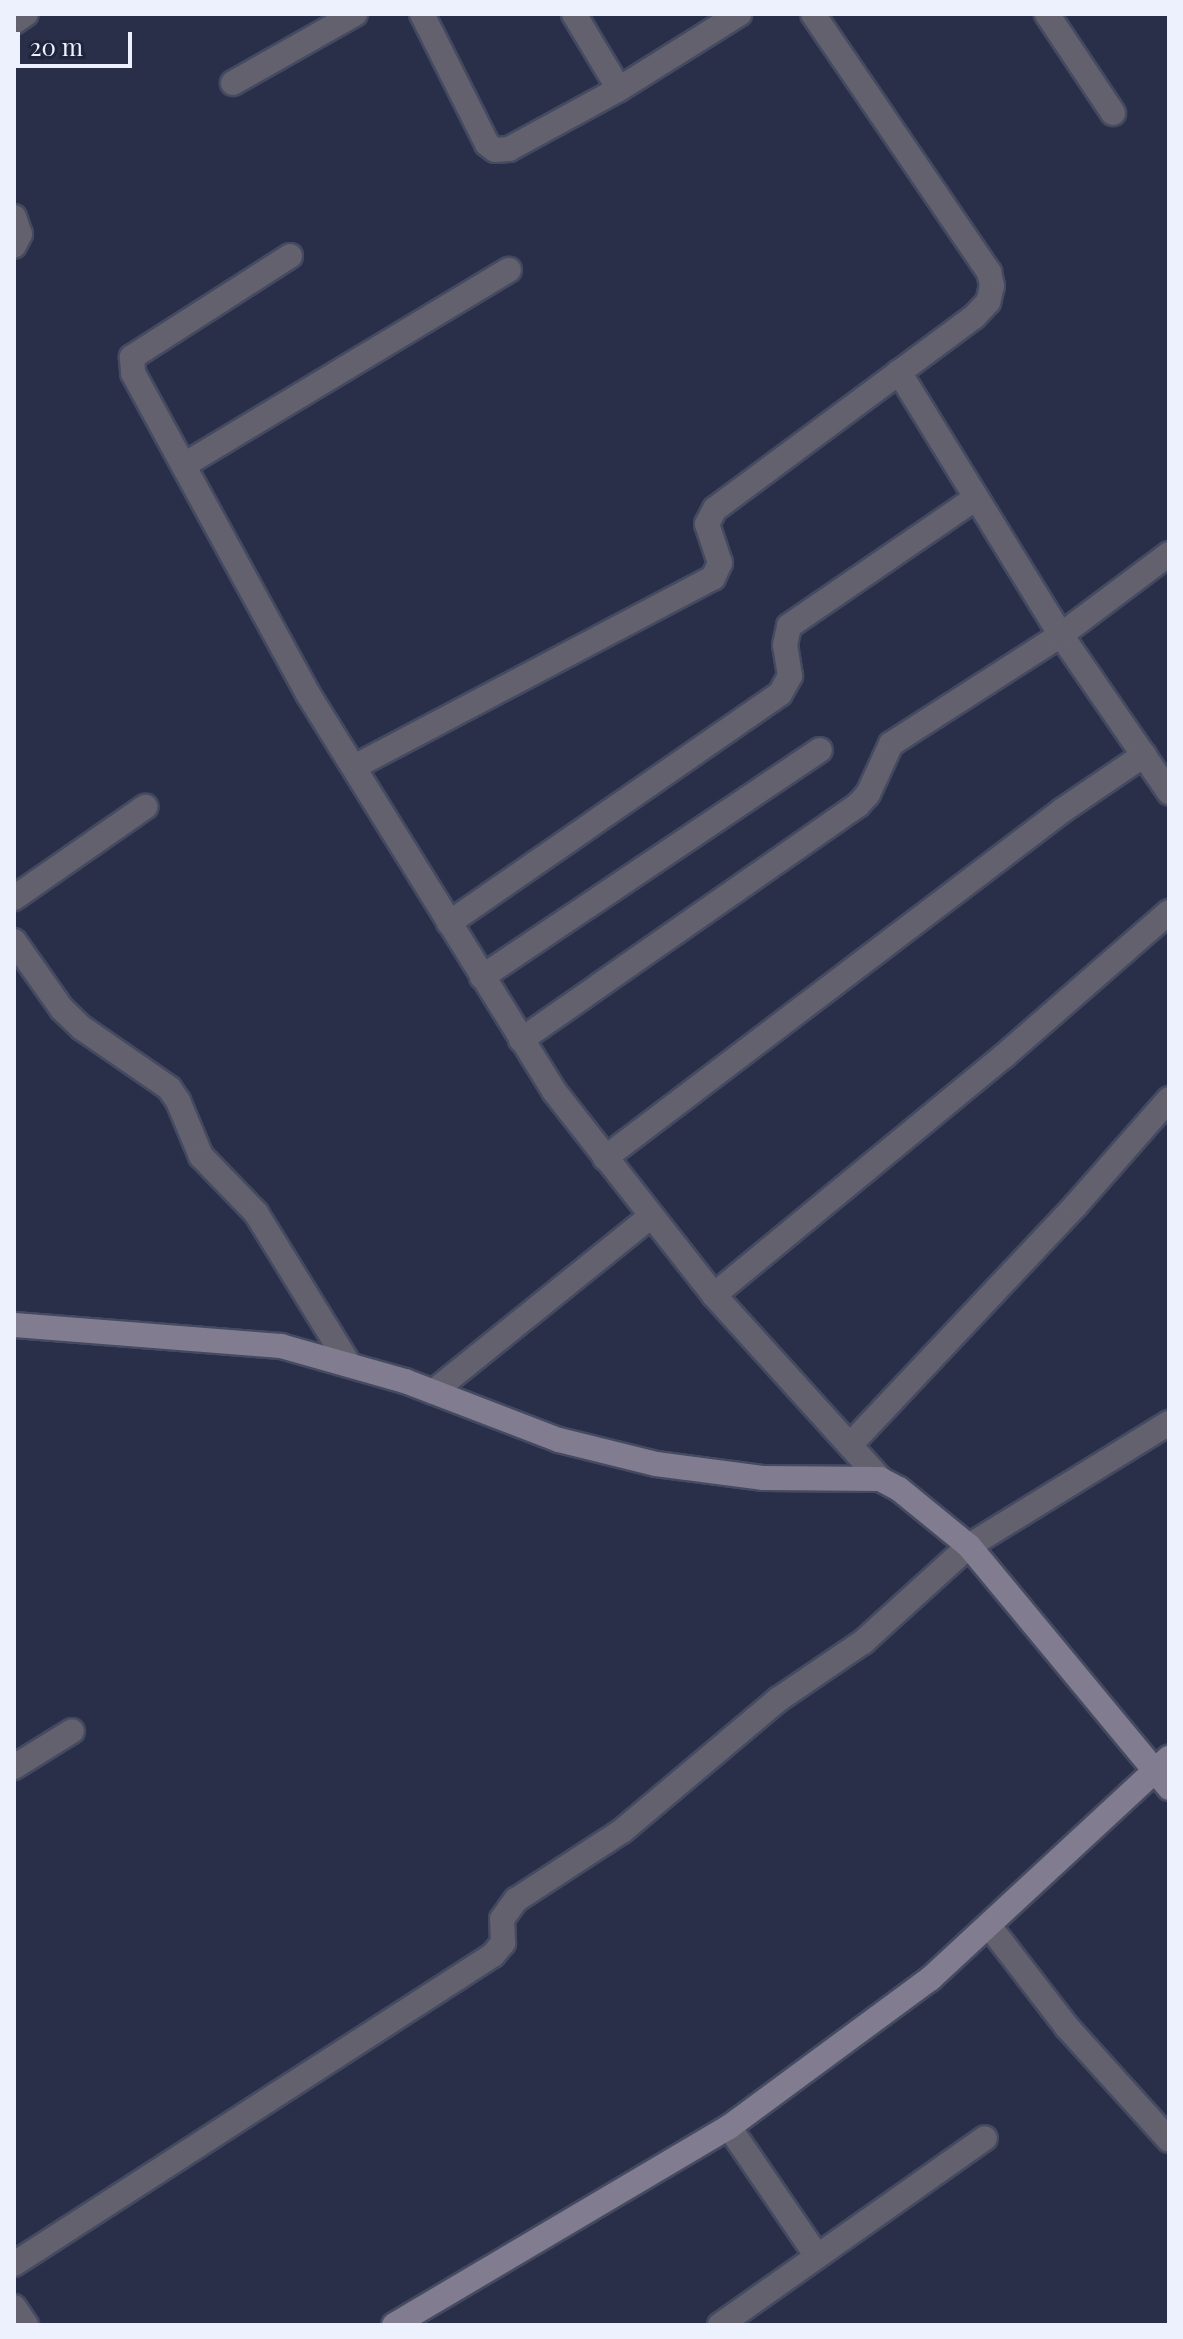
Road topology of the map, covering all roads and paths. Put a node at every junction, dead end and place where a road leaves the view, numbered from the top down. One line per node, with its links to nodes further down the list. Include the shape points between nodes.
1 (26, 14): 8 (street)
2 (355, 14): 9 (street)
3 (422, 14): 10 (street, via 495,150 509,149)
4 (574, 14): 10 (street)
5 (739, 14): 10 (street)
6 (813, 14): 16 (street, via 989,272 988,302)
7 (1047, 14): 11 (street)
8 (14, 22)
9 (233, 83)
10 (619, 89)
11 (1113, 113)
12 (14, 217): 13 (street, via 20,234)
13 (14, 246)
14 (290, 256): 17 (street, via 132,357 133,373)
15 (509, 270): 17 (street)
16 (899, 372): 18 (street); 23 (street, via 715,509 707,524 720,563 713,578)
17 (184, 465): 23 (street, via 308,694)
18 (976, 498): 20 (street); 28 (street, via 789,626 785,645 790,676 780,694)
19 (1169, 554): 20 (street)
20 (1061, 635): 22 (street); 31 (street, via 891,744 858,805)
21 (820, 750): 30 (street)
22 (1144, 755): 24 (street); 33 (street, via 1063,810)
23 (354, 767): 28 (street)
24 (1169, 792)
25 (145, 807): 26 (street)
26 (14, 898)
27 (1169, 912): 35 (street)
28 (449, 923): 30 (street)
29 (14, 941): 37 (street, via 62,1009 82,1028 169,1088 201,1156 256,1213)
30 (482, 977): 31 (street)
31 (521, 1040): 33 (street)
32 (1169, 1099): 40 (street, via 1086,1195)
33 (605, 1158): 34 (street)
34 (650, 1217): 35 (street); 38 (street)
35 (714, 1295): 40 (street)
36 (14, 1325): 37 (street, via 281,1346)
37 (349, 1364): 38 (street)
38 (433, 1392): 41 (street, via 559,1440 656,1464 764,1478)
39 (1169, 1423): 42 (street)
40 (850, 1445): 41 (street)
41 (880, 1479): 42 (street)
42 (969, 1546): 45 (street); 51 (street, via 863,1642 779,1699 622,1831 507,1908 503,1943 493,1955)
43 (72, 1731): 44 (street)
44 (14, 1767)
45 (1165, 1772): 46 (street)
46 (990, 1927): 47 (street, via 930,1979); 49 (street, via 1067,2027)
47 (729, 2127): 50 (street); 54 (street)
48 (985, 2138): 50 (street)
49 (1169, 2140)
50 (817, 2256): 55 (street)
51 (14, 2264)
52 (14, 2307): 53 (street)
53 (26, 2325)
54 (394, 2325)
55 (720, 2325)

